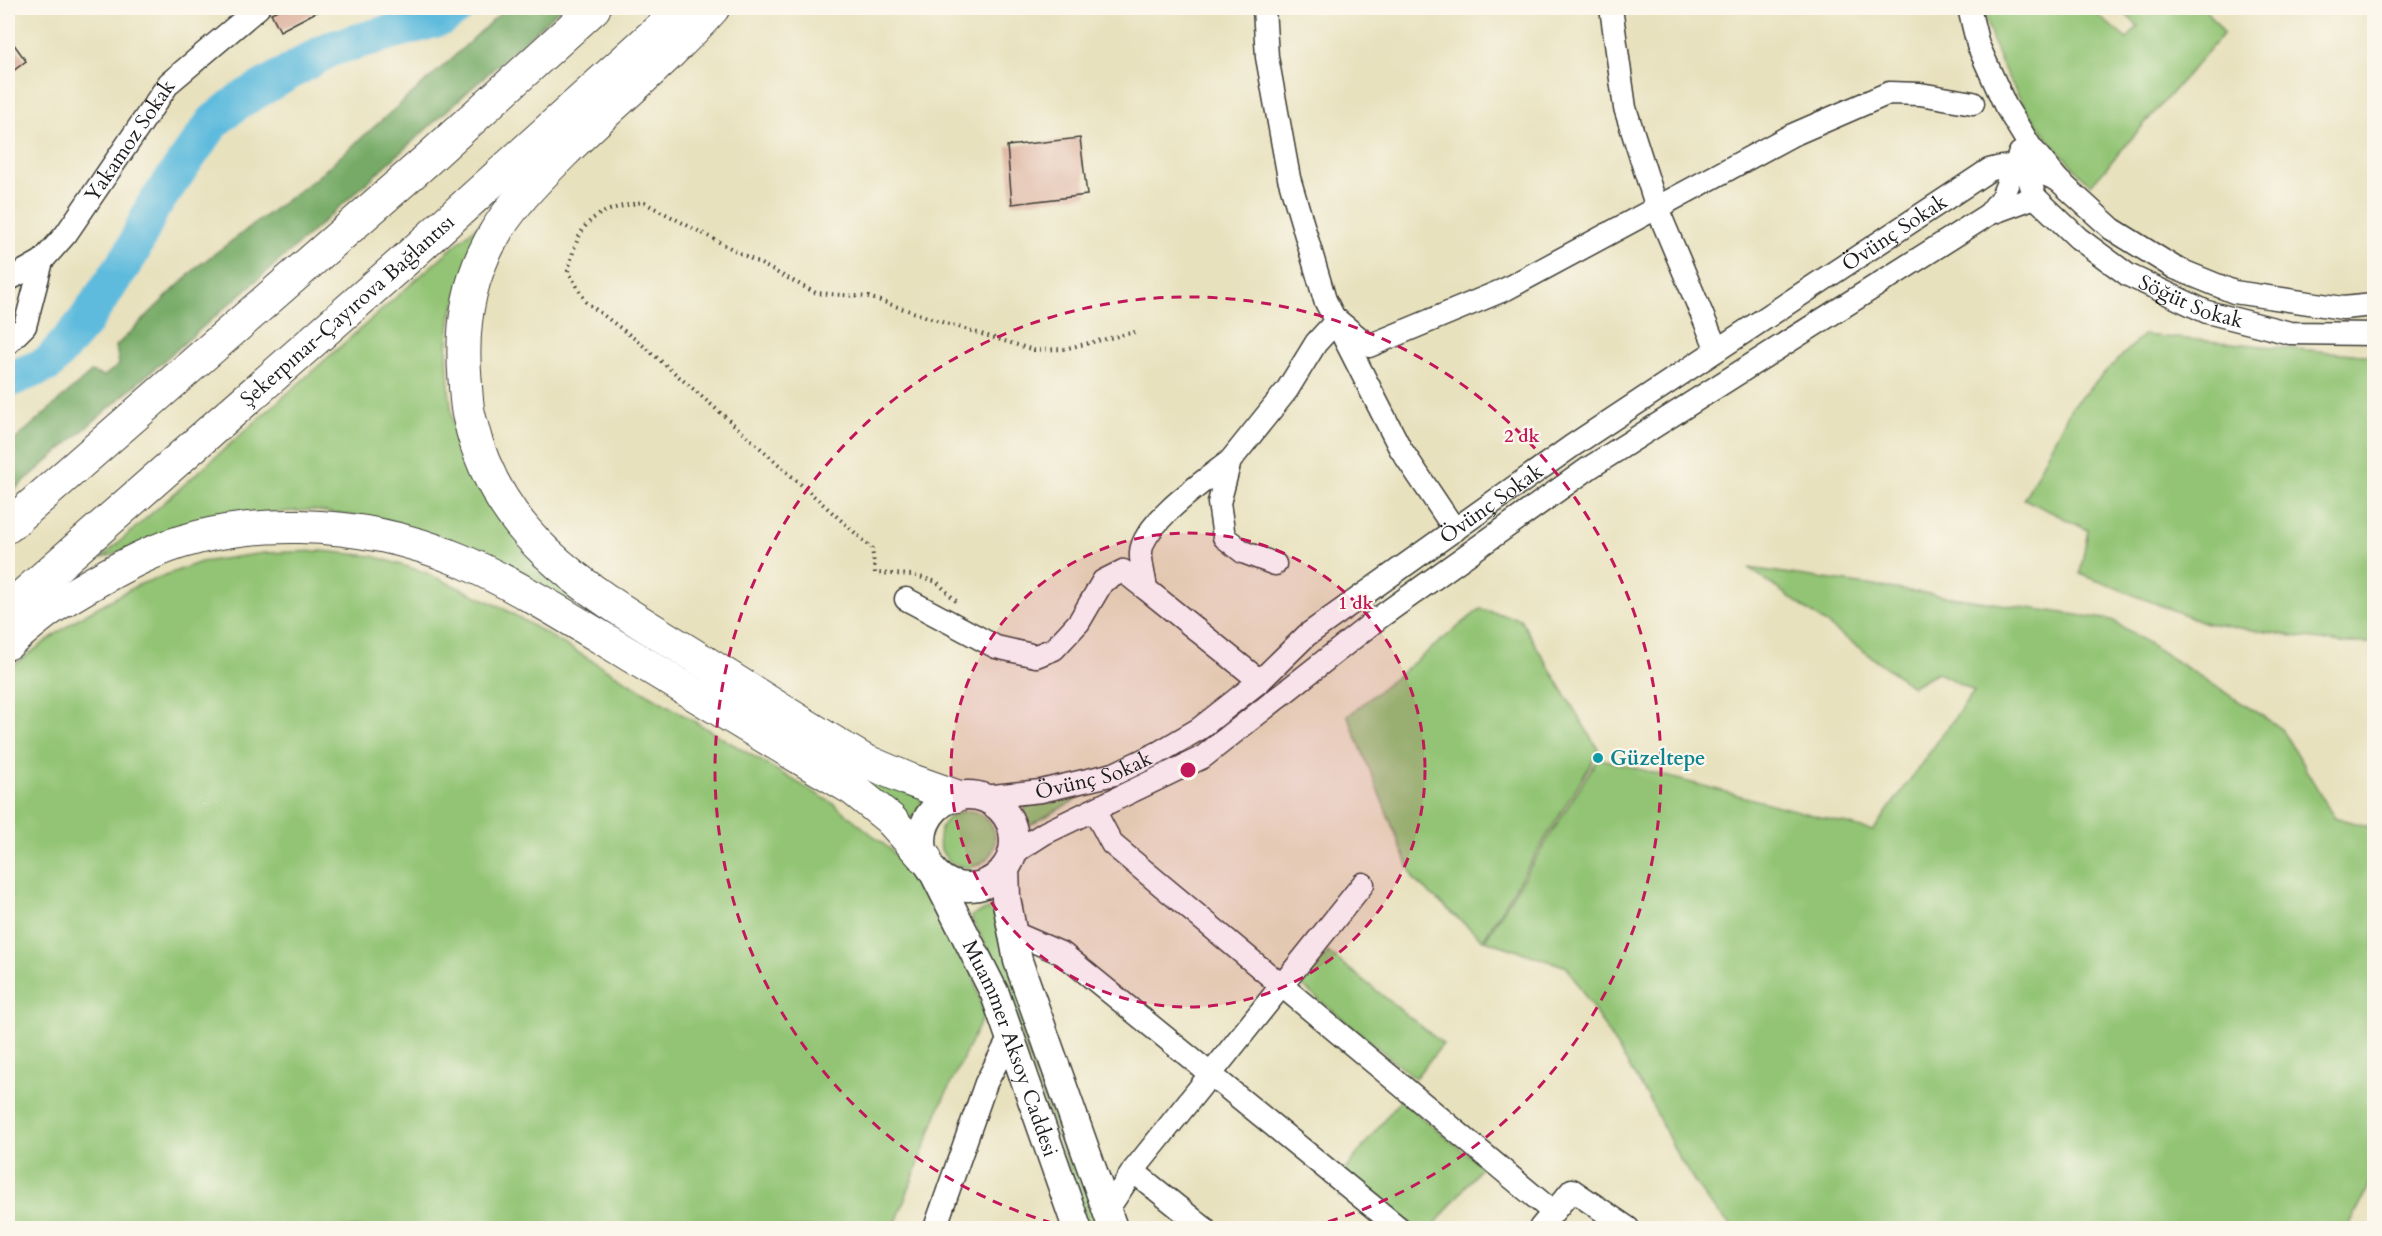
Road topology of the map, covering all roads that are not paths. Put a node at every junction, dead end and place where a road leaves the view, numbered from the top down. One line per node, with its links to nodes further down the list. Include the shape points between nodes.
1 (258, 8): 15 (street, Yakamoz Sokak, via 170,83 66,234)
2 (594, 8): 23 (highway, via 427,160)
3 (683, 8): 28 (highway, Şekerpınar-Çayırova Bağlantısı, via 404,261)
4 (713, 8): 31 (highway, via 518,199 490,242 467,305 463,338 469,418 483,465 506,507 532,540 583,586 863,760 909,780)
5 (1264, 8): 18 (street, via 1267,57 1289,178 1325,300)
6 (1611, 8): 13 (street, via 1625,108)
7 (1969, 8): 9 (street, via 1978,45)
8 (1972, 103): 13 (street, via 1889,93 1790,136)
9 (2012, 116): 11 (street); 14 (street, via 2020,152 2002,197)
10 (2025, 167): 11 (street, Övünç Sokak); 12 (street); 21 (street, Övünç Sokak, via 2009,164 1989,170)
11 (2058, 180): 17 (street, Söğüt Sokak, via 2112,229 2175,268 2234,291 2343,308)
12 (2035, 196): 14 (street, Övünç Sokak); 19 (street, Söğüt Sokak, via 2078,238 2128,275 2207,312 2290,333)
13 (1656, 208): 18 (street, via 1506,289 1369,346); 21 (street)
14 (1989, 214): 32 (street, Övünç Sokak, via 1588,468 1380,617 1203,757)
15 (42, 261): 16 (street, Yakamoz Sokak); 20 (street, via 25,326)
16 (8, 280)
17 (2374, 305)
18 (1337, 320): 22 (street); 24 (street, via 1400,448)
19 (2374, 334)
20 (8, 343)
21 (1717, 350): 24 (street, Övünç Sokak)
22 (1230, 461): 25 (street, via 1219,503 1224,537 1243,552); 26 (street, via 1154,525 1140,551)
23 (8, 526)
24 (1455, 530): 30 (street, Övünç Sokak, via 1307,635)
25 (1275, 564)
26 (1146, 589): 27 (street, via 1123,571 1103,581 1079,622 1054,649 1036,656 996,647); 30 (street)
27 (906, 599)
28 (8, 609)
29 (8, 643): 34 (highway, via 54,606 140,558 220,532 294,528 376,534 462,561 571,619 853,789 890,819)
30 (1260, 681): 31 (street, Övünç Sokak, via 1199,729 1114,774 1041,791)
31 (970, 797): 33 (main road, via 1001,809 1012,826 1014,840); 34 (main road, Muammer Aksoy Caddesi, via 941,803 930,814 921,843)
32 (1094, 810): 33 (street, Övünç Sokak, via 1045,833); 37 (street, via 1112,844)
33 (1009, 861): 34 (main road, via 987,883 964,887 952,884); 36 (main road, via 1006,898)
34 (929, 864): 38 (main road, Muammer Aksoy Caddesi, via 995,994)
35 (1363, 884): 37 (street)
36 (1012, 932): 39 (street, via 1063,954); 41 (main road, via 1018,961)
37 (1281, 986): 39 (street); 42 (street)
38 (1010, 1037): 43 (street, via 986,1083); 44 (main road, Muammer Aksoy Caddesi)
39 (1210, 1074): 40 (street); 46 (street)
40 (1133, 1171): 41 (street); 45 (street)
41 (1110, 1220)
42 (1546, 1220): 47 (street, via 1572,1190)
43 (935, 1228)
44 (1077, 1228)
45 (1204, 1228)
46 (1399, 1228)
47 (1628, 1228)

